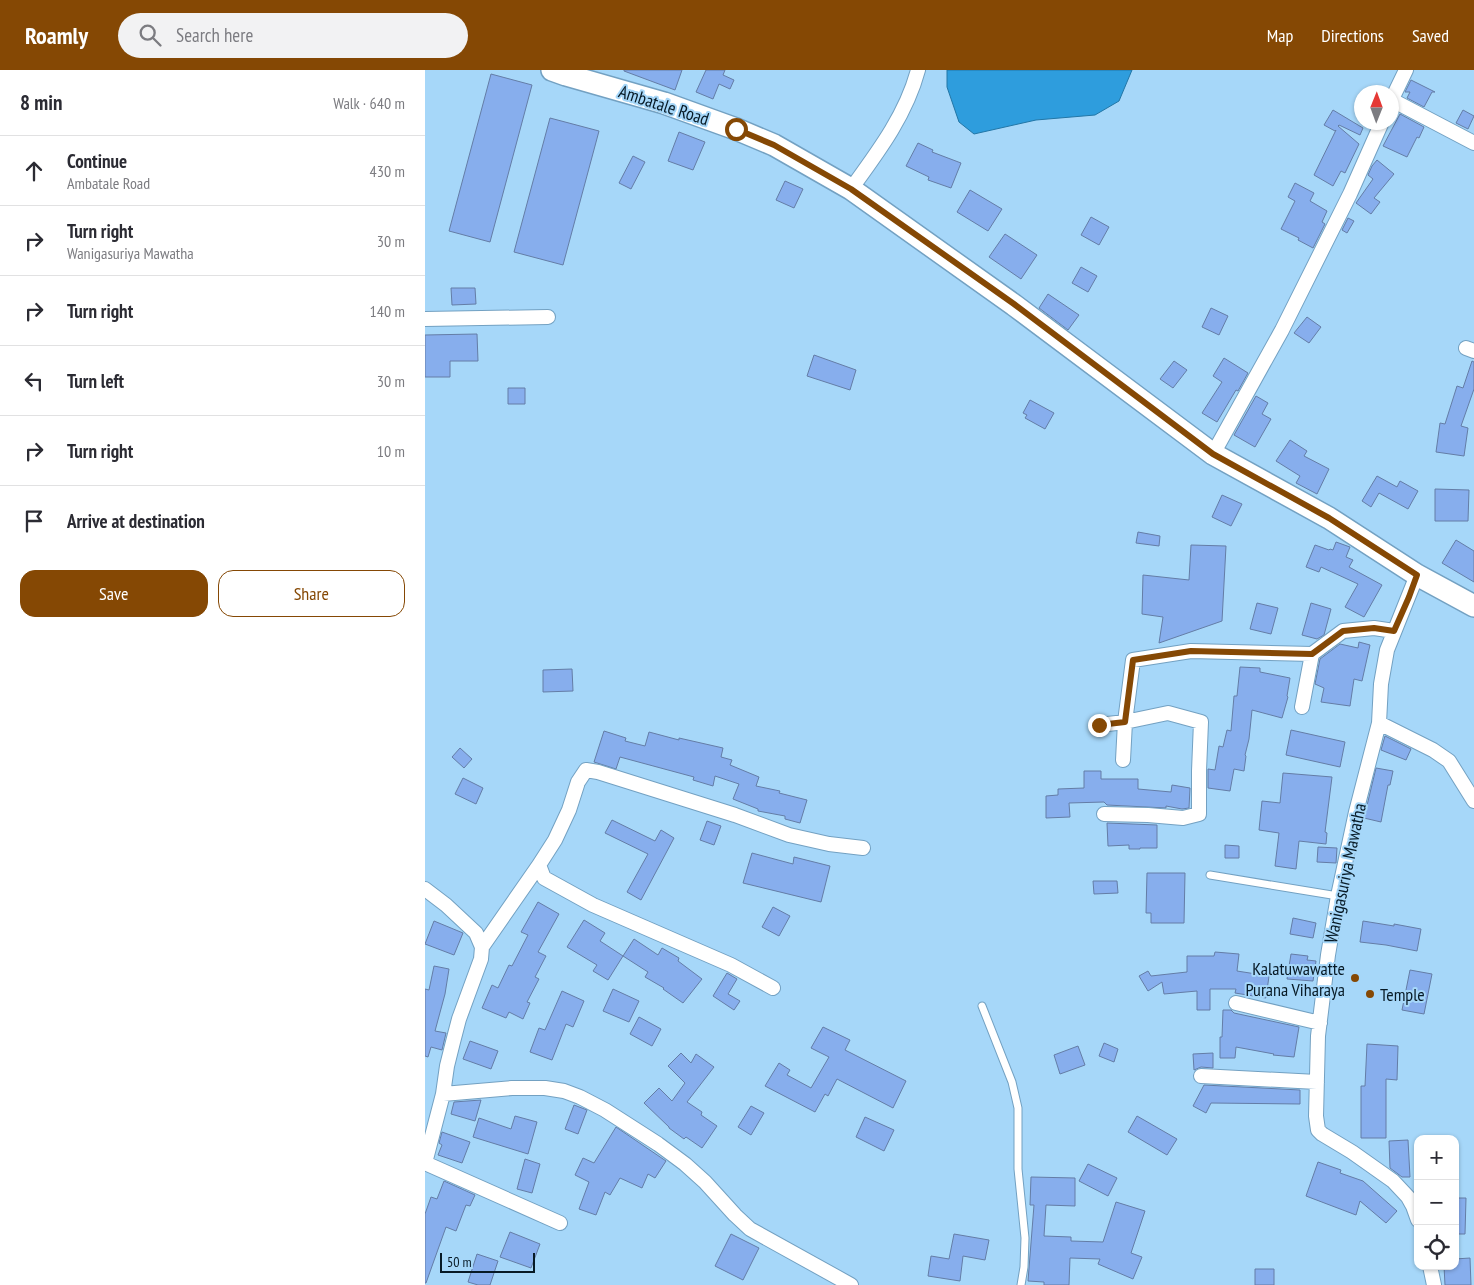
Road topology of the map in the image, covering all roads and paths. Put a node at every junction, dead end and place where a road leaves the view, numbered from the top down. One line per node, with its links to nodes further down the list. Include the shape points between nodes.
1 (918, 70): 8 (street, via 900,116)
2 (1406, 70): 4 (street)
3 (562, 72): 8 (main road, Ambatale Road, via 736,129 774,145)
4 (1399, 85)
5 (1399, 104): 7 (street)
6 (1378, 130): 11 (street, via 1282,330)
7 (1474, 142)
8 (851, 189): 11 (main road, Ambatale Road, via 1014,304)
9 (548, 317): 10 (street)
10 (425, 318)
11 (1213, 454): 12 (main road, Ambatale Road, via 1329,518)
12 (1417, 575): 13 (main road, Ambatale Road); 14 (street, Wanigasuriya Mawatha)
13 (1474, 606)
14 (1394, 631): 15 (street, via 1374,628 1343,631); 18 (street, Wanigasuriya Mawatha, via 1381,684)
15 (1312, 654): 16 (street); 17 (street, via 1191,651 1133,660)
16 (1302, 707)
17 (1125, 722): 19 (street); 20 (street); 22 (street, via 1169,712 1201,722 1199,814 1183,818)
18 (1379, 723): 21 (street, via 1449,761); 27 (street, Wanigasuriya Mawatha)
19 (1099, 725)
20 (1123, 760)
21 (1474, 801)
22 (1104, 814)
23 (863, 848): 24 (street, via 789,835 735,815 586,770 577,782 555,840)
24 (539, 865): 28 (street); 29 (street, via 544,878 593,905)
25 (1210, 875): 27 (lane)
26 (425, 889): 28 (street, via 476,933)
27 (1338, 896): 32 (street, Wanigasuriya Mawatha, via 1327,955)
28 (482, 948): 35 (street, via 459,1019)
29 (773, 988)
30 (1236, 1003): 32 (street)
31 (982, 1006): 41 (lane, via 1012,1082 1018,1108 1018,1169 1025,1238)
32 (1320, 1023): 34 (street, Wanigasuriya Mawatha)
33 (1201, 1076): 34 (street)
34 (1317, 1082): 37 (street, Wanigasuriya Mawatha, via 1318,1130 1393,1181)
35 (443, 1094): 36 (street); 40 (street, via 545,1088 580,1097 613,1114 685,1164 751,1229)
36 (425, 1163): 38 (street)
37 (1414, 1209)
38 (560, 1223)
39 (1431, 1270): 42 (street)
40 (851, 1285)
41 (1021, 1285)
42 (1434, 1285)

